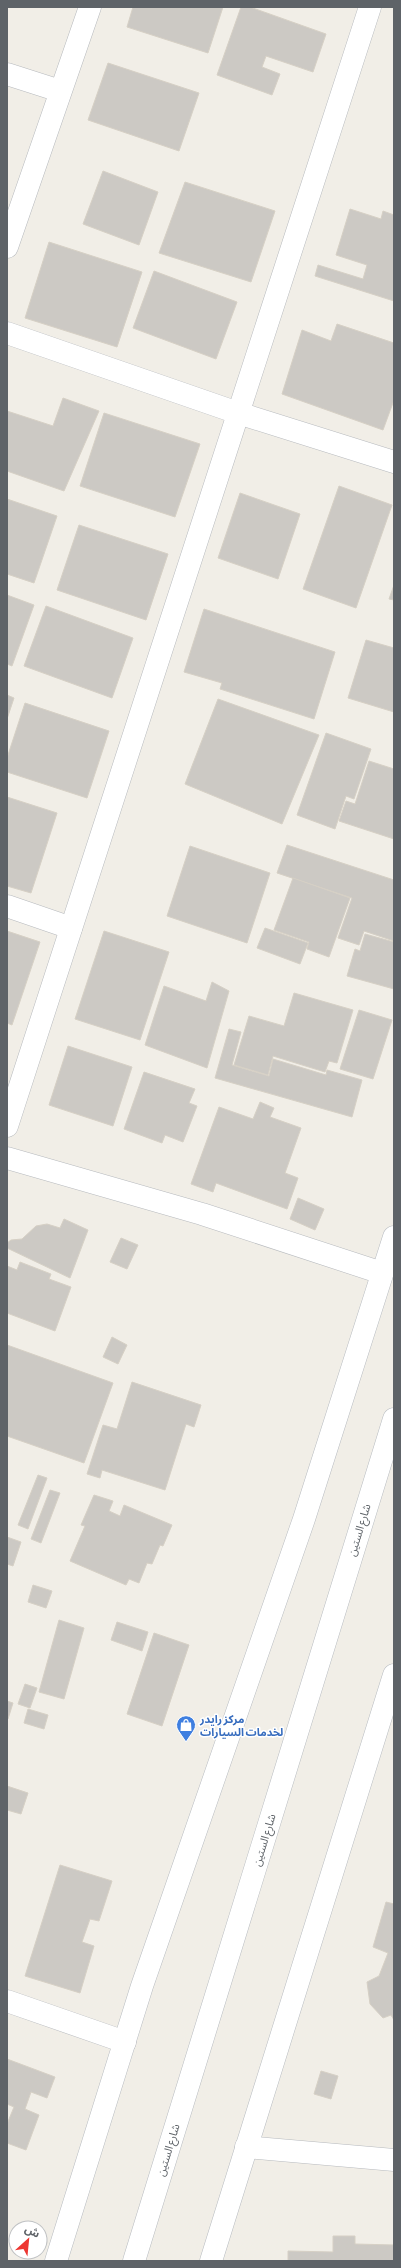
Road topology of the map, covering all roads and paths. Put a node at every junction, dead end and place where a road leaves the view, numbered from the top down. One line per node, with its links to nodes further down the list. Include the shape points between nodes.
1 (90, 7): 4 (street)
2 (370, 7): 7 (street)
3 (7, 74): 4 (street)
4 (60, 90): 5 (street)
5 (7, 247)
6 (7, 333): 7 (street)
7 (238, 413): 8 (street); 10 (street)
8 (394, 462)
9 (7, 906): 10 (street)
10 (71, 928): 11 (street)
11 (7, 1126)
12 (7, 1158): 14 (street, via 202,1214)
13 (394, 1237): 14 (street)
14 (382, 1273): 18 (street, via 304,1519)
15 (394, 1419): 22 (street, شارع الستين)
16 (394, 1675): 19 (street)
17 (7, 2001): 18 (street)
18 (125, 2042): 21 (street)
19 (246, 2147): 20 (street); 23 (street)
20 (394, 2160)
21 (56, 2261)
22 (134, 2261)
23 (211, 2261)

